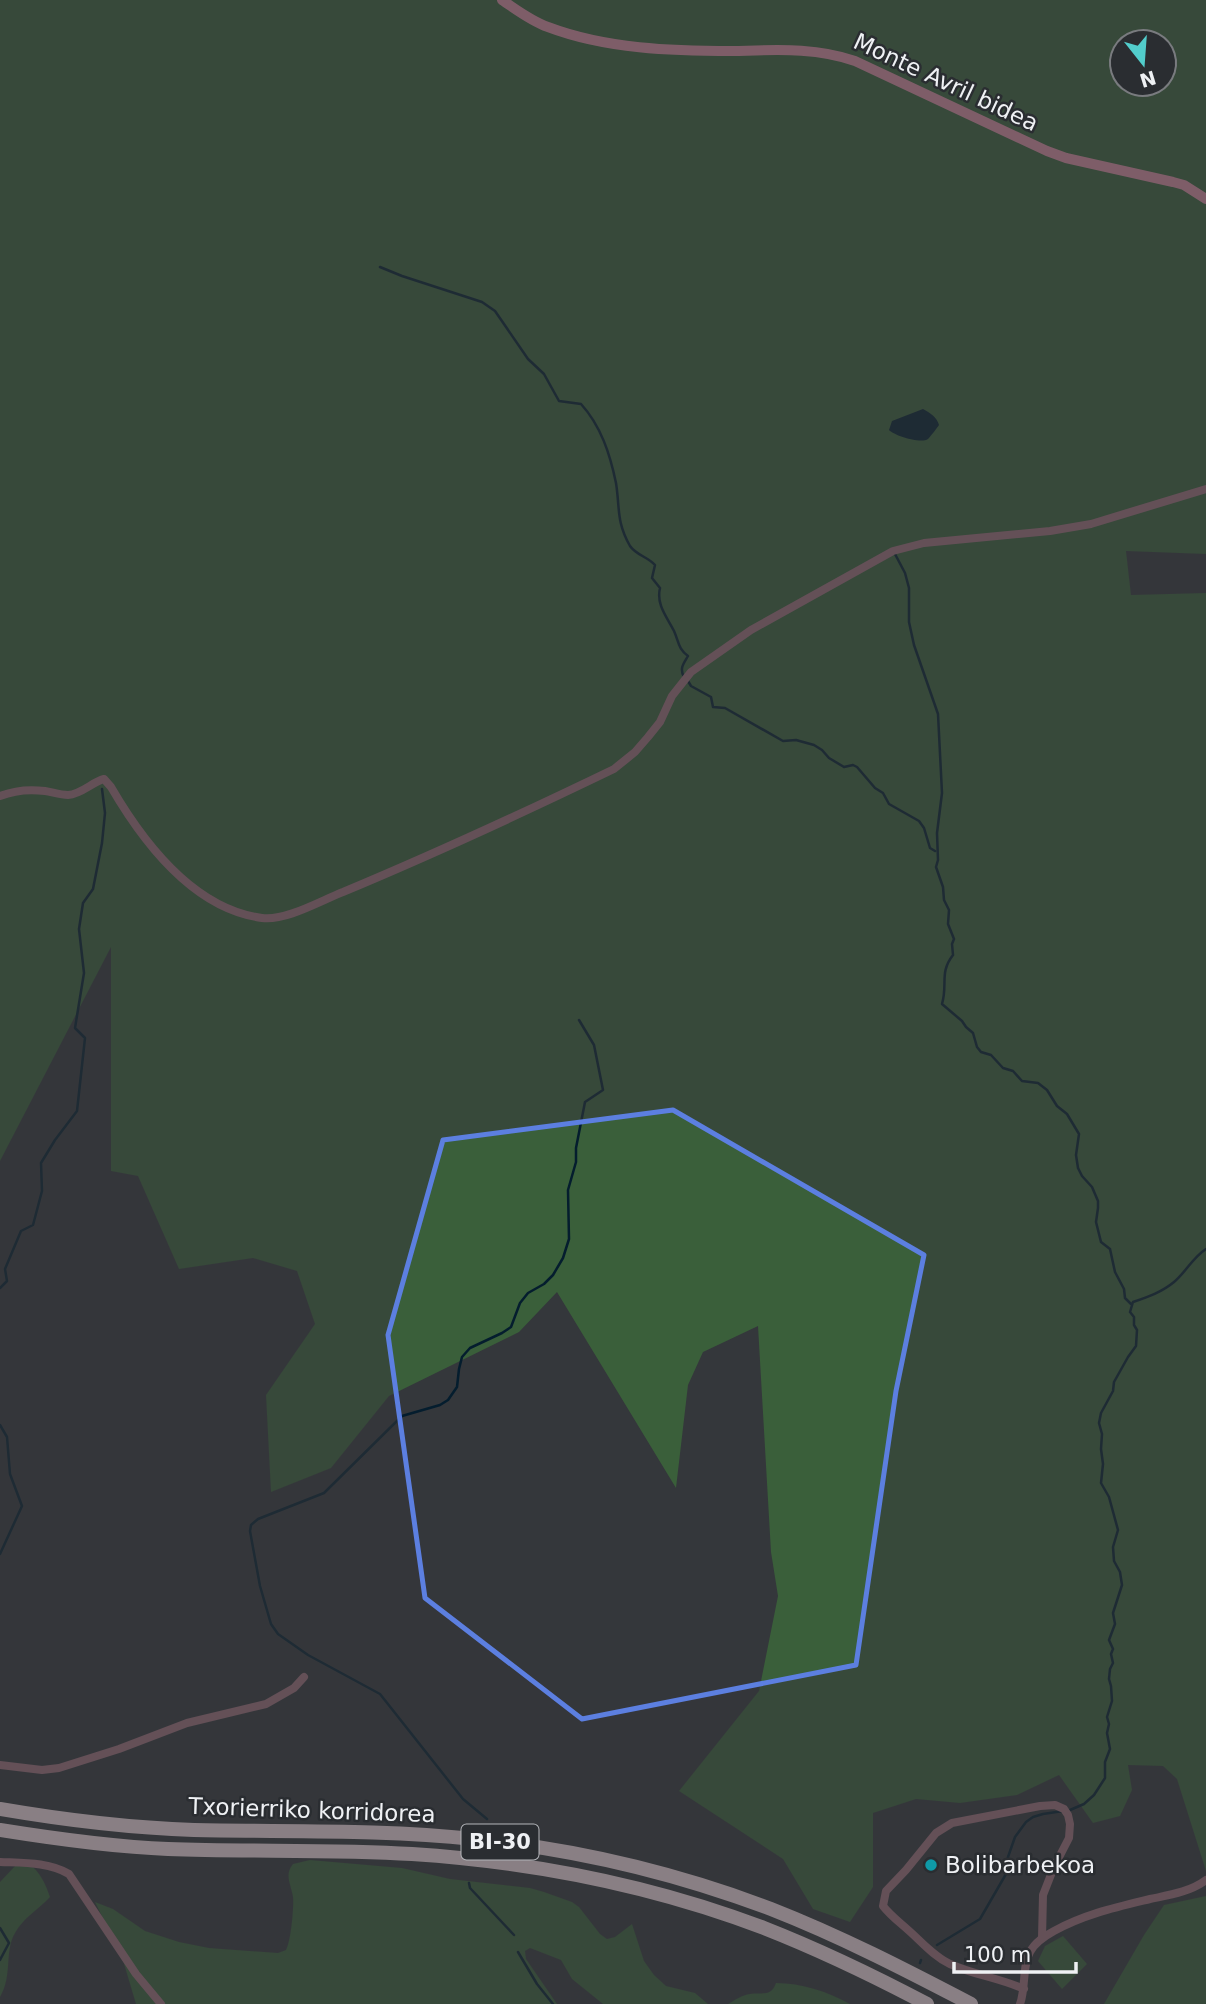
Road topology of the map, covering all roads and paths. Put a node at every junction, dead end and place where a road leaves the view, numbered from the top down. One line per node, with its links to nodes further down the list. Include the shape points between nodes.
1 (502, 0): 2 (street, Monte Avril bidea, via 547,26 606,42 667,50 834,54 1047,151 1173,181)
2 (1206, 199)
3 (1206, 489): 4 (street, via 1091,524 924,543 893,551 751,630 691,672 672,696 660,722 614,769 286,916 266,919 227,908 190,885 154,851 104,779 69,795 16,790)
4 (0, 796)
5 (304, 1678): 6 (street, via 266,1704 187,1723 58,1768)
6 (0, 1765)
7 (0, 1809): 15 (highway, Txorierriko korridorea / BI-30, via 141,1827 461,1838 598,1858 770,1909 853,1944)
8 (0, 1830): 14 (highway, Txorierriko korridorea / BI-30, via 139,1847 410,1854 554,1871 651,1892 763,1928)
9 (0, 1862): 13 (street, via 48,1866 69,1874 136,1975)
10 (1206, 1880): 11 (street, via 1191,1889 1094,1913)
11 (1042, 1938): 12 (street, via 1028,1955); 12 (street, via 1043,1895 1069,1838 1066,1812 1055,1805 952,1823 936,1833 886,1891 883,1906 937,1956)
12 (1024, 1989): 16 (street)
13 (161, 2004)
14 (927, 2004)
15 (971, 2004)
16 (1020, 2004)

